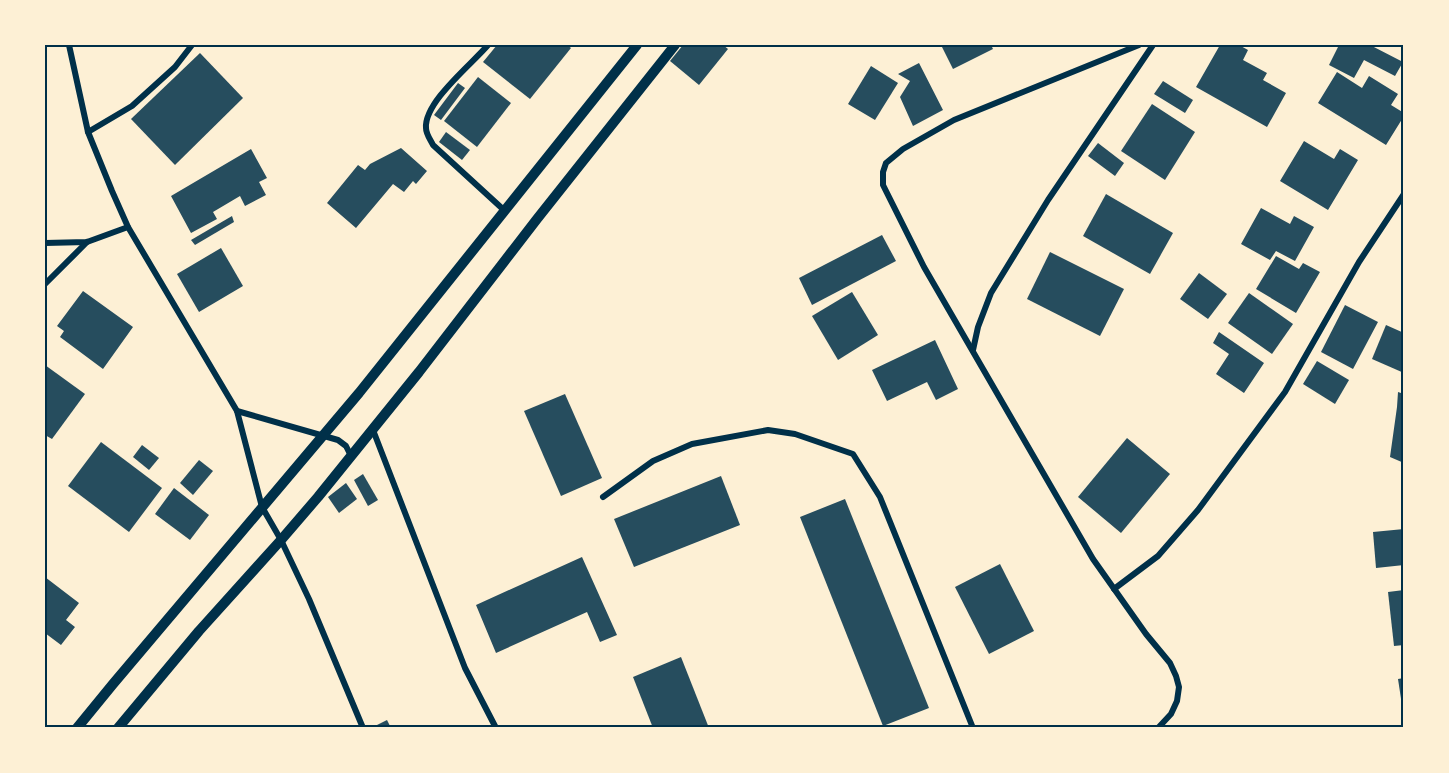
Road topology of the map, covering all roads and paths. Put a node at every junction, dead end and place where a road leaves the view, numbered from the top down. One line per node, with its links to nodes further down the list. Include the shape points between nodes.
1 (69, 45): 8 (street)
2 (192, 45): 8 (street, via 175,67 132,106)
3 (488, 45): 10 (street, via 433,104 425,131 433,145)
4 (637, 45): 10 (street)
5 (675, 45): 17 (street)
6 (1138, 45): 15 (street, via 954,120 886,163 883,172 888,195)
7 (1153, 45): 15 (street, via 1048,200 992,293)
8 (88, 132): 11 (street)
9 (1404, 194): 23 (street, via 1359,262 1285,392 1198,510 1158,556)
10 (505, 211): 18 (street)
11 (128, 227): 12 (street); 16 (street)
12 (87, 242): 13 (street); 14 (street)
13 (45, 243)
14 (45, 284)
15 (973, 351): 23 (street)
16 (237, 411): 18 (street); 21 (street)
17 (372, 430): 19 (street); 27 (street, via 465,668)
18 (323, 436): 19 (street, via 342,442); 21 (street)
19 (351, 456): 22 (street)
20 (603, 497): 28 (street, via 653,461 692,444 768,430 795,434 853,454 880,497)
21 (262, 507): 22 (street); 24 (street)
22 (281, 540): 25 (street); 26 (street)
23 (1114, 589): 29 (street, via 1176,676 1177,701)
24 (77, 728)
25 (118, 728)
26 (363, 728)
27 (496, 728)
28 (974, 728)
29 (1158, 728)

